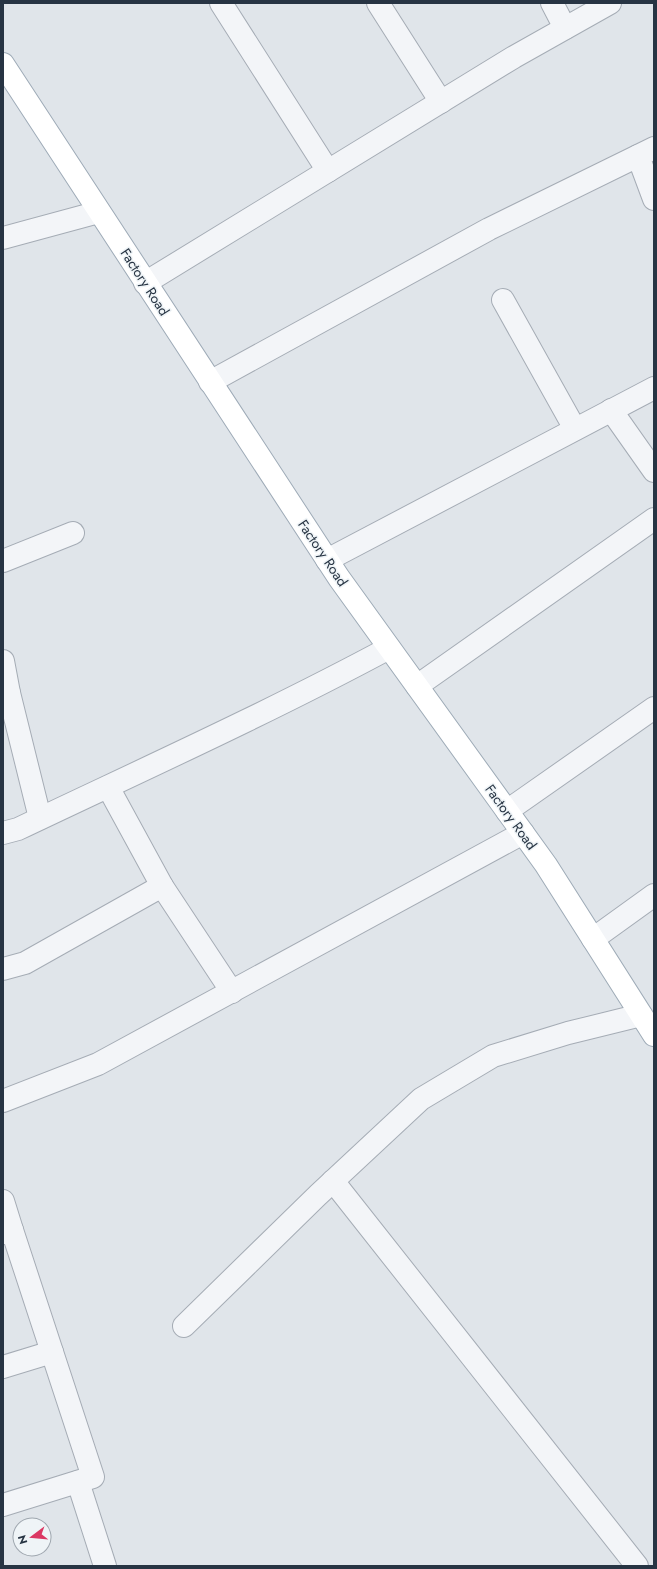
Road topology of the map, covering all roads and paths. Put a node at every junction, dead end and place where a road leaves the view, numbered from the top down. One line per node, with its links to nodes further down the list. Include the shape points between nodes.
1 (221, 3): 9 (street)
2 (378, 3): 7 (street)
3 (552, 3): 5 (street)
4 (610, 3): 5 (street)
5 (565, 28): 7 (street)
6 (3, 64): 11 (main road, Factory Road)
7 (441, 102): 9 (street)
8 (646, 152): 10 (street); 15 (street, via 488,229)
9 (328, 171): 13 (street)
10 (654, 199)
11 (98, 212): 12 (street); 13 (main road, Factory Road)
12 (3, 238)
13 (146, 283): 15 (main road, Factory Road)
14 (503, 300): 18 (street)
15 (210, 382): 22 (main road, Factory Road)
16 (654, 388): 17 (street)
17 (610, 410): 18 (street); 19 (street)
18 (575, 429): 22 (street)
19 (654, 471)
20 (654, 519): 26 (street)
21 (73, 533): 23 (street)
22 (327, 560): 24 (main road, Factory Road)
23 (3, 561)
24 (389, 648): 26 (main road, Factory Road); 29 (street, via 330,680)
25 (3, 661): 27 (street)
26 (417, 686): 30 (main road, Factory Road)
27 (6, 694): 31 (street)
28 (654, 708): 30 (street)
29 (108, 787): 31 (street); 34 (street)
30 (507, 812): 33 (main road, Factory Road)
31 (40, 818): 32 (street)
32 (3, 833)
33 (523, 833): 36 (main road, Factory Road); 38 (street)
34 (162, 886): 37 (street, via 25,962); 38 (street)
35 (654, 895): 36 (street)
36 (593, 939): 39 (main road, Factory Road)
37 (3, 969)
38 (232, 992): 41 (street, via 98,1064)
39 (641, 1015): 40 (main road, Factory Road); 42 (street, via 568,1033 493,1056 421,1099)
40 (654, 1035)
41 (3, 1101)
42 (333, 1181): 45 (street); 51 (street)
43 (3, 1201): 44 (street)
44 (8, 1232): 46 (street)
45 (184, 1326)
46 (52, 1352): 47 (street); 48 (street, via 94,1477)
47 (3, 1367)
48 (78, 1482): 49 (street); 50 (street)
49 (3, 1505)
50 (105, 1566)
51 (637, 1566)

